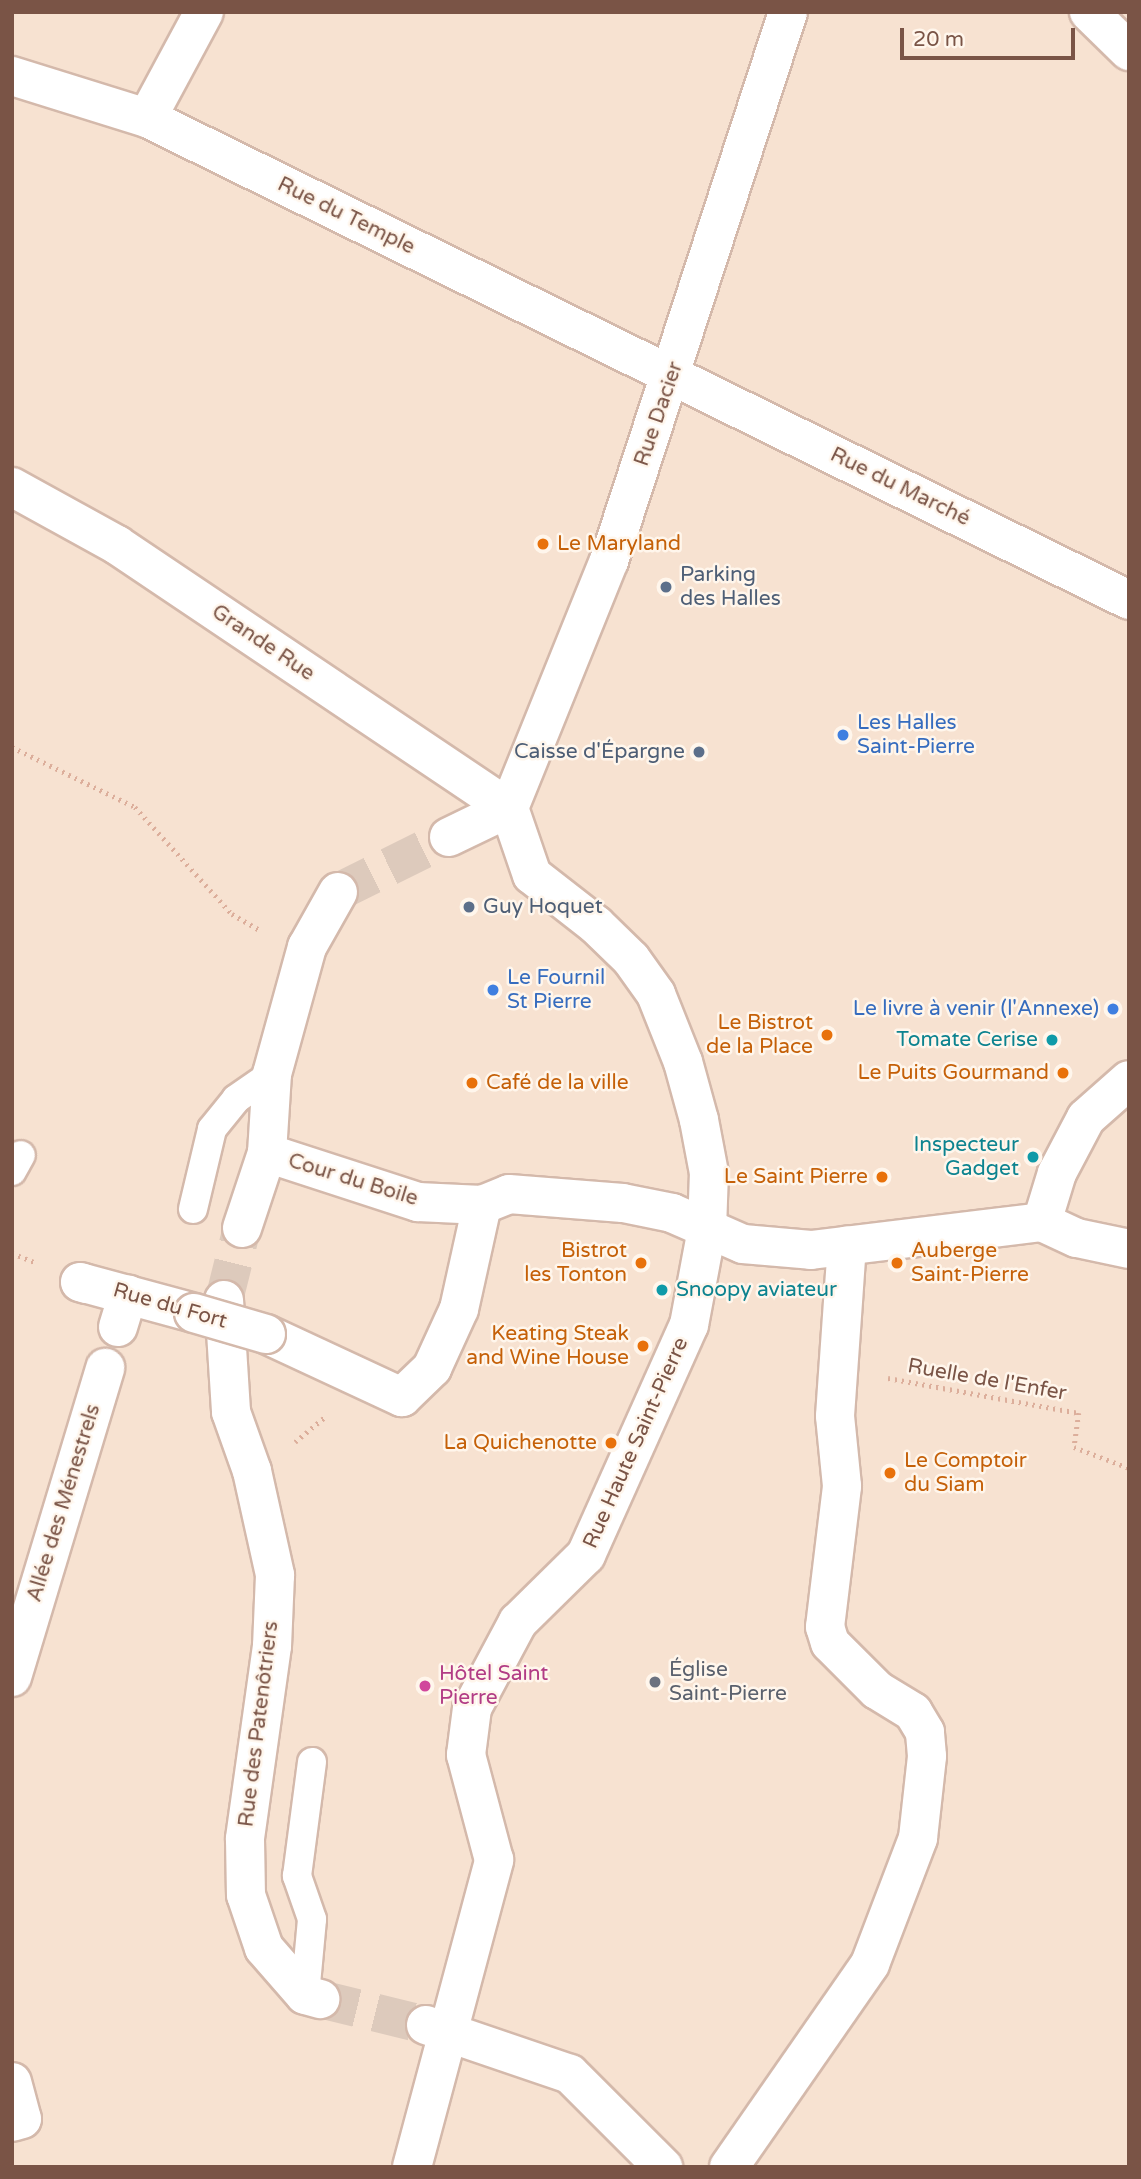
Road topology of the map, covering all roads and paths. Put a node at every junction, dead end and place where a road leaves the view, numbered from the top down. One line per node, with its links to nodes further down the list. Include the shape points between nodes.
1 (204, 12): 6 (street)
2 (788, 12): 7 (street, Rue Dacier)
3 (1089, 12): 4 (street)
4 (1129, 51)
5 (12, 76): 6 (street, Rue du Temple)
6 (147, 118): 7 (street, Rue du Temple)
7 (672, 375): 9 (street, Rue du Marché); 11 (street, Rue Dacier, via 609,561)
8 (12, 487): 11 (street, Grande Rue, via 117,545)
9 (1129, 600)
10 (12, 747): 14 (path, via 135,807 232,914 265,933)
11 (509, 808): 12 (street); 22 (street, Rue Haute Saint-Pierre, via 532,875 596,925 631,959 656,994 683,1062 699,1120 709,1173)
12 (449, 836)
13 (338, 892): 14 (street)
14 (307, 947): 15 (street)
15 (271, 1074): 17 (street); 19 (lane, via 236,1100 212,1129)
16 (1129, 1080): 20 (street, via 1086,1118 1057,1173)
17 (267, 1153): 18 (street, Cour du Boile, via 418,1202); 21 (street)
18 (482, 1205): 22 (street, via 509,1194 573,1197 672,1213); 29 (street, Rue du Fort, via 459,1309 432,1368 402,1397)
19 (193, 1209)
20 (1042, 1222): 23 (street); 24 (street, via 1077,1238)
21 (242, 1228)
22 (707, 1229): 23 (street, via 743,1244 811,1250); 35 (street, Rue Haute Saint-Pierre, via 689,1325 586,1555 518,1622 472,1708 466,1755 494,1860)
23 (847, 1245): 28 (street)
24 (1129, 1249)
25 (86, 1284): 26 (street, Rue du Fort, via 80,1282 123,1310)
26 (209, 1306): 29 (street, Rue du Fort, bridge); 31 (street, Rue des Patenôtriers, via 231,1412)
27 (105, 1368): 32 (street, Allée des Ménestrels)
28 (839, 1369): 30 (path, Ruelle de l'Enfer, via 1079,1413 1074,1447); 40 (street, via 835,1416 842,1486 825,1627 830,1643 877,1690 913,1712 925,1732 927,1756 918,1838 870,1964)
29 (366, 1381): 31 (path, via 308,1433)
30 (1129, 1468)
31 (252, 1471): 34 (street, Rue des Patenôtriers, via 275,1575 272,1646 245,1839 246,1895 264,1948)
32 (12, 1677)
33 (312, 1762): 34 (lane, via 297,1876 312,1919)
34 (313, 1997)
35 (437, 2027): 38 (street, Rue Haute Saint-Pierre); 39 (street, via 570,2074)
36 (12, 2082): 37 (street, via 22,2119)
37 (12, 2122)
38 (412, 2167)
39 (663, 2167)
40 (729, 2167)

